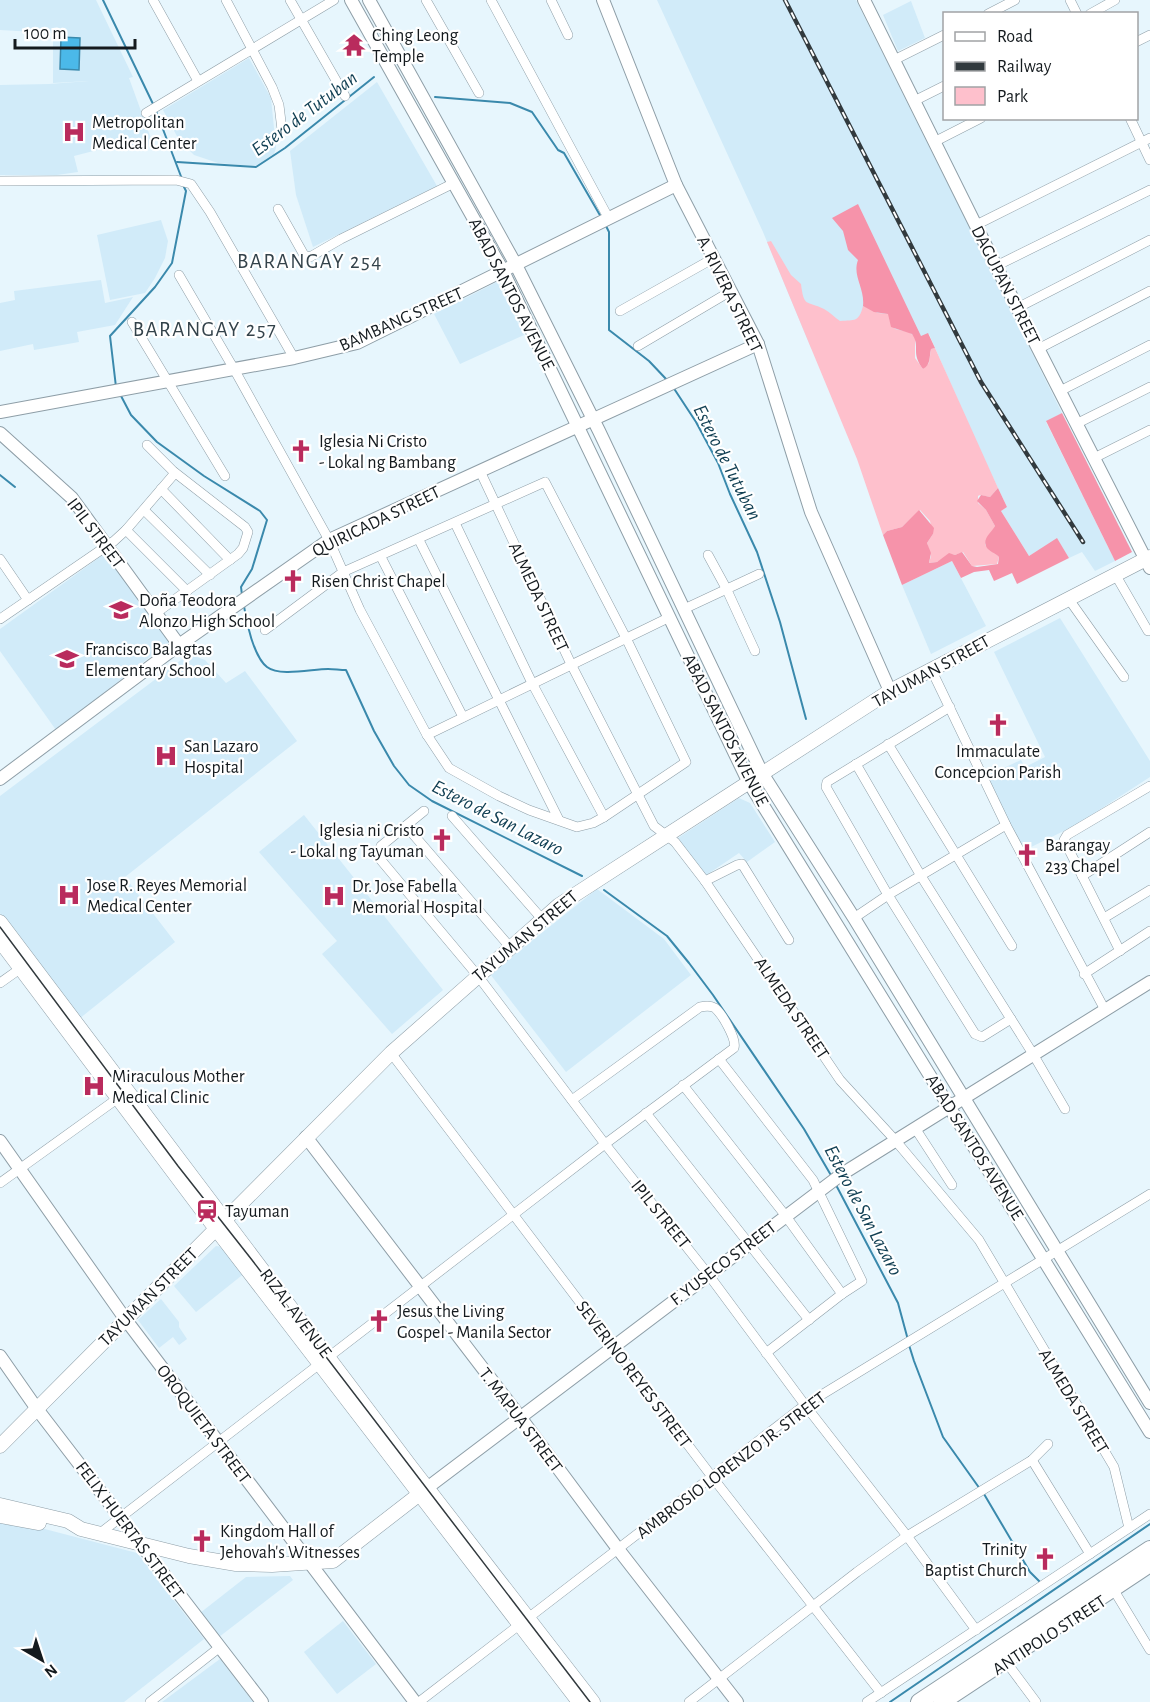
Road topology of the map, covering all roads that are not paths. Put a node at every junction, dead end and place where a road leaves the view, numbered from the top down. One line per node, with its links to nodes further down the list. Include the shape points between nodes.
1 (153, 0): 21 (street)
2 (226, 0): 19 (street)
3 (290, 0): 16 (street)
4 (334, 0): 16 (street)
5 (351, 0): 34 (street, ABAD SANTOS AVENUE)
6 (369, 0): 42 (street, ABAD SANTOS AVENUE)
7 (426, 0): 23 (street)
8 (491, 0): 38 (street)
9 (551, 0): 17 (street)
10 (603, 0): 35 (street, A. RIVERA STREET)
11 (864, 0): 20 (street, DAGUPAN STREET)
12 (1015, 0): 14 (street)
13 (1115, 0): 15 (street)
14 (992, 12)
15 (1094, 12)
16 (300, 19): 19 (street); 24 (street)
17 (568, 35)
18 (943, 36): 20 (street)
19 (252, 50): 21 (street); 29 (street, via 279,105)
20 (894, 60): 25 (street, DAGUPAN STREET)
21 (198, 81): 26 (street)
22 (943, 87): 25 (street)
23 (479, 93)
24 (345, 96)
25 (914, 101): 31 (street, DAGUPAN STREET)
26 (148, 111)
27 (977, 120): 31 (street)
28 (1131, 120): 30 (street)
29 (282, 130)
30 (1146, 140): 32 (street); 39 (street)
31 (934, 142): 39 (street, DAGUPAN STREET)
32 (1150, 160)
33 (0, 181): 55 (street, via 176,180 191,184)
34 (454, 183): 37 (street, via 310,257 304,255); 44 (street, ABAD SANTOS AVENUE)
35 (676, 185): 38 (street, BAMBANG STREET); 41 (street, A. RIVERA STREET)
36 (1150, 190): 43 (street)
37 (278, 209)
38 (605, 222): 42 (street, BAMBANG STREET)
39 (976, 225): 43 (street, DAGUPAN STREET)
40 (1150, 240): 48 (street)
41 (714, 258): 46 (street, A. RIVERA STREET); 49 (street)
42 (516, 265): 44 (street, BAMBANG STREET); 61 (street, ABAD SANTOS AVENUE)
43 (996, 266): 48 (street, DAGUPAN STREET)
44 (504, 272): 55 (street, BAMBANG STREET, via 357,343); 63 (street, ABAD SANTOS AVENUE)
45 (179, 275): 56 (street)
46 (731, 291): 51 (street, A. RIVERA STREET); 53 (street)
47 (1150, 291): 54 (street)
48 (1017, 308): 54 (street, DAGUPAN STREET)
49 (620, 311)
50 (132, 322): 57 (street)
51 (758, 344): 61 (street, QUIRICADA STREET); 105 (street, A. RIVERA STREET, via 811,512)
52 (1150, 345): 59 (street)
53 (638, 346)
54 (1038, 349): 59 (street, DAGUPAN STREET)
55 (294, 358): 56 (street, BAMBANG STREET)
56 (234, 369): 57 (street, BAMBANG STREET); 76 (street)
57 (168, 382): 60 (street, BAMBANG STREET); 70 (street)
58 (1150, 387): 62 (street)
59 (1060, 391): 62 (street, DAGUPAN STREET)
60 (0, 412)
61 (592, 419): 63 (street, QUIRICADA STREET); 92 (street, ABAD SANTOS AVENUE)
62 (1076, 424): 67 (street, DAGUPAN STREET)
63 (578, 426): 68 (street, QUIRICADA STREET); 94 (street, ABAD SANTOS AVENUE)
64 (1150, 430): 67 (street)
65 (0, 433): 78 (street, IPIL STREET, via 72,498)
66 (147, 446): 69 (street)
67 (1094, 459): 83 (street, DAGUPAN STREET)
68 (480, 471): 72 (street, ALMEDA STREET); 76 (street, QUIRICADA STREET)
69 (175, 473): 71 (street); 82 (street, via 245,527 248,532 243,548)
70 (225, 476)
71 (161, 489): 73 (street); 82 (street)
72 (496, 505): 74 (street); 98 (street, via 545,482); 101 (street, ALMEDA STREET)
73 (144, 510): 75 (street); 87 (street)
74 (455, 523): 77 (street); 104 (street)
75 (126, 530): 78 (street); 89 (street)
76 (328, 540): 84 (street); 99 (street, QUIRICADA STREET)
77 (419, 540): 80 (street); 106 (street)
78 (106, 546): 91 (street); 93 (street, IPIL STREET)
79 (708, 555): 88 (street)
80 (381, 557): 84 (street); 108 (street)
81 (0, 559): 91 (street)
82 (230, 560): 87 (street)
83 (1148, 561): 86 (main road, TAYUMAN STREET)
84 (343, 572): 96 (street); 109 (street)
85 (759, 574): 88 (street)
86 (1115, 574): 90 (main road, TAYUMAN STREET); 97 (street)
87 (210, 575): 89 (street)
88 (726, 588): 92 (street); 100 (street)
89 (187, 591): 93 (street)
90 (1068, 598): 102 (main road, TAYUMAN STREET); 103 (street)
91 (28, 600): 95 (street)
92 (684, 609): 112 (street, ABAD SANTOS AVENUE)
93 (156, 613): 99 (street, IPIL STREET)
94 (670, 617): 98 (street); 114 (street, ABAD SANTOS AVENUE)
95 (0, 619)
96 (265, 630)
97 (1148, 631)
98 (626, 638): 101 (street); 116 (street, via 686,762)
99 (178, 645): 113 (street, QUIRICADA STREET)
100 (755, 651)
101 (571, 664): 104 (street); 116 (street, ALMEDA STREET)
102 (931, 669): 105 (main road, TAYUMAN STREET); 107 (street)
103 (1124, 677)
104 (532, 683): 106 (street); 119 (street)
105 (890, 691): 112 (main road, TAYUMAN STREET)
106 (499, 699): 108 (street); 120 (street)
107 (950, 707): 110 (street); 121 (street)
108 (463, 717): 109 (street)
109 (427, 735): 120 (street, via 454,772 499,796)
110 (888, 744): 111 (street); 125 (street)
111 (856, 764): 126 (street); 130 (street, via 825,784)
112 (762, 773): 114 (main road, TAYUMAN STREET); 131 (street, ABAD SANTOS AVENUE)
113 (0, 779)
114 (748, 782): 124 (main road, TAYUMAN STREET); 155 (street, ABAD SANTOS AVENUE)
115 (1150, 786): 127 (street, via 1065,837)
116 (637, 794): 119 (street); 124 (street, ALMEDA STREET, via 654,826)
117 (424, 811): 122 (street, IPIL STREET)
118 (452, 816): 133 (street)
119 (604, 817): 120 (street, via 577,827)
120 (559, 820)
121 (1006, 825): 125 (street); 142 (street)
122 (406, 826): 139 (street); 143 (street, IPIL STREET, via 381,846 380,859)
123 (1150, 832): 127 (street)
124 (666, 835): 128 (street, ALMEDA STREET); 133 (main road, TAYUMAN STREET)
125 (956, 855): 126 (street); 138 (street)
126 (921, 876): 130 (street); 147 (street)
127 (1082, 876): 132 (street)
128 (705, 881): 136 (street, via 742,864); 160 (street, ALMEDA STREET, via 840,1080)
129 (1150, 890): 132 (street)
130 (888, 895): 131 (street); 147 (street, via 978,1036)
131 (854, 918): 153 (street, ABAD SANTOS AVENUE)
132 (1104, 918): 140 (street)
133 (542, 919): 139 (main road, TAYUMAN STREET)
134 (0, 922): 141 (main road, RIZAL AVENUE)
135 (1150, 931): 140 (street)
136 (789, 940)
137 (0, 942): 141 (main road, RIZAL AVENUE)
138 (1012, 946)
139 (510, 947): 143 (main road, TAYUMAN STREET)
140 (1120, 951): 142 (street)
141 (26, 965): 145 (street); 152 (main road, RIZAL AVENUE)
142 (1084, 974): 146 (street)
143 (478, 976): 148 (main road, TAYUMAN STREET); 154 (street, IPIL STREET)
144 (1150, 982): 146 (street, F. YUSECO STREET)
145 (0, 983)
146 (1105, 1010): 149 (street, F. YUSECO STREET)
147 (1011, 1019): 149 (street)
148 (391, 1053): 159 (main road, TAYUMAN STREET); 168 (street, SEVERINO REYES STREET)
149 (1033, 1054): 153 (street, F. YUSECO STREET); 156 (street)
150 (719, 1059): 151 (street); 154 (street, via 735,1048 734,1038 715,1008 700,1007); 166 (street)
151 (683, 1086): 157 (street); 169 (street)
152 (122, 1094): 163 (street); 170 (main road, RIZAL AVENUE)
153 (963, 1098): 155 (street, F. YUSECO STREET); 172 (street, ABAD SANTOS AVENUE)
154 (572, 1100): 162 (street, IPIL STREET)
155 (950, 1106): 158 (street, F. YUSECO STREET); 173 (street, ABAD SANTOS AVENUE)
156 (1065, 1110)
157 (646, 1113): 162 (street); 171 (street)
158 (915, 1128): 160 (street, F. YUSECO STREET); 165 (street)
159 (306, 1137): 170 (main road, TAYUMAN STREET); 176 (street, T. MAPUA STREET)
160 (895, 1140): 166 (street, F. YUSECO STREET); 175 (street, ALMEDA STREET, via 979,1240)
161 (0, 1141): 163 (street, OROQUIETA STREET)
162 (605, 1144): 168 (street); 174 (street, IPIL STREET)
163 (20, 1170): 164 (street); 178 (street, OROQUIETA STREET)
164 (0, 1183)
165 (952, 1185)
166 (823, 1188): 169 (street, F. YUSECO STREET); 177 (street, via 837,1233 862,1281)
167 (1150, 1194): 172 (street, AMBROSIO LORENZO JR. STREET)
168 (512, 1215): 176 (street); 180 (street, SEVERINO REYES STREET)
169 (785, 1215): 171 (street, F. YUSECO STREET); 177 (street)
170 (220, 1224): 178 (main road, TAYUMAN STREET); 183 (main road, RIZAL AVENUE)
171 (748, 1244): 174 (street, F. YUSECO STREET); 179 (street)
172 (1056, 1252): 173 (street, AMBROSIO LORENZO JR. STREET); 184 (street, ABAD SANTOS AVENUE)
173 (1044, 1259): 175 (street, AMBROSIO LORENZO JR. STREET); 188 (street, ABAD SANTOS AVENUE)
174 (708, 1274): 180 (street, F. YUSECO STREET); 181 (street, IPIL STREET)
175 (1003, 1283): 185 (street, AMBROSIO LORENZO JR. STREET); 199 (street, ALMEDA STREET, via 1114,1467)
176 (419, 1286): 183 (street); 187 (street, T. MAPUA STREET)
177 (842, 1294): 179 (street)
178 (126, 1320): 186 (main road, TAYUMAN STREET); 189 (street, OROQUIETA STREET)
179 (809, 1320): 181 (street)
180 (614, 1346): 187 (street, F. YUSECO STREET); 193 (street, SEVERINO REYES STREET)
181 (766, 1353): 185 (street, IPIL STREET)
182 (0, 1356): 186 (street, FELIX HUERTAS STREET)
183 (323, 1360): 189 (street); 194 (main road, RIZAL AVENUE)
184 (1150, 1403)
185 (805, 1405): 193 (street, AMBROSIO LORENZO JR. STREET); 202 (street, IPIL STREET)
186 (37, 1409): 191 (main road, TAYUMAN STREET); 198 (street, FELIX HUERTAS STREET)
187 (520, 1417): 194 (street, F. YUSECO STREET); 205 (street, T. MAPUA STREET)
188 (1150, 1432)
189 (217, 1443): 198 (street); 208 (street, OROQUIETA STREET)
190 (1048, 1444): 192 (street)
191 (0, 1446)
192 (1032, 1460): 202 (street); 206 (street)
193 (712, 1478): 205 (street, AMBROSIO LORENZO JR. STREET); 210 (street, SEVERINO REYES STREET)
194 (423, 1491): 208 (main road, F. YUSECO STREET, via 333,1561); 211 (main road, RIZAL AVENUE)
195 (0, 1504): 200 (main road, via 68,1521)
196 (1150, 1514): 199 (street)
197 (0, 1516): 200 (main road, via 66,1530)
198 (120, 1518): 201 (street); 203 (street, FELIX HUERTAS STREET)
199 (1129, 1528): 206 (street)
200 (81, 1529): 201 (main road)
201 (99, 1534): 203 (main road)
202 (907, 1536): 210 (street); 212 (street, IPIL STREET)
203 (140, 1544): 208 (main road, via 236,1564); 213 (street, FELIX HUERTAS STREET)
204 (1150, 1549): 226 (highway)
205 (618, 1550): 211 (street, AMBROSIO LORENZO JR. STREET); 216 (street, T. MAPUA STREET)
206 (1090, 1554): 212 (street)
207 (1150, 1567): 209 (street, ANTIPOLO STREET); 227 (highway)
208 (313, 1568): 220 (street, OROQUIETA STREET)
209 (1115, 1592): 214 (street); 215 (street, ANTIPOLO STREET)
210 (812, 1607): 216 (street); 217 (street, SEVERINO REYES STREET)
211 (525, 1622): 220 (street, AMBROSIO LORENZO JR. STREET); 221 (main road, RIZAL AVENUE); 222 (main road, RIZAL AVENUE)
212 (976, 1630): 217 (street)
213 (220, 1647): 218 (street); 219 (street, FELIX HUERTAS STREET)
214 (1150, 1650)
215 (1007, 1663): 228 (street, ANTIPOLO STREET); 229 (street)
216 (719, 1679): 223 (street); 224 (street, T. MAPUA STREET)
217 (881, 1693): 225 (street)
218 (150, 1702)
219 (262, 1702)
220 (417, 1702)
221 (579, 1702)
222 (593, 1702)
223 (689, 1702)
224 (737, 1702)
225 (867, 1702)
226 (919, 1702)
227 (942, 1702)
228 (948, 1702)
229 (1036, 1702)

